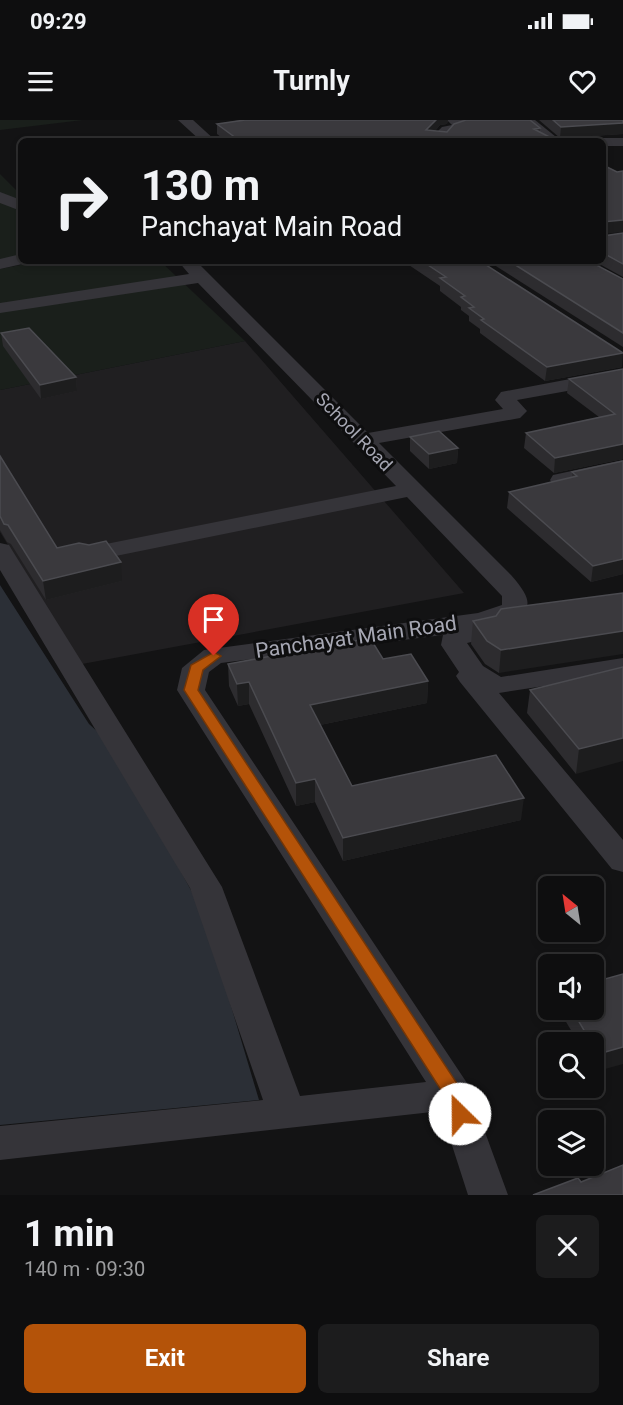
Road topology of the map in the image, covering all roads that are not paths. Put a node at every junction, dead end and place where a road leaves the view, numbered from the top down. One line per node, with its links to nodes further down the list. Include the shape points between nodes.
1 (185, 120): 4 (street)
2 (454, 120): 5 (street, via 464,126 447,130)
3 (526, 120): 6 (street)
4 (206, 138)
5 (441, 138)
6 (550, 138)
7 (606, 142): 8 (street)
8 (623, 142)
9 (0, 197): 10 (street)
10 (18, 205)
11 (18, 260): 12 (street)
12 (0, 264)
13 (189, 264): 14 (street, School Road)
14 (201, 277): 15 (street); 17 (street, School Road)
15 (0, 308)
16 (623, 375): 17 (street, via 505,397 517,411 513,414)
17 (362, 440): 20 (street, School Road)
18 (623, 467): 19 (street)
19 (561, 480)
20 (410, 489): 22 (street); 23 (street, School Road)
21 (0, 550): 28 (street, via 206,887)
22 (91, 554)
23 (527, 605): 24 (street, Panchayat Main Road, via 503,615); 25 (street, via 539,621 454,638 454,645 488,685)
24 (431, 629): 26 (street); 27 (street, Panchayat Main Road, via 214,656 196,668 191,690)
25 (623, 666)
26 (623, 861)
27 (454, 1094): 28 (street); 30 (street, Panchayat Main Road)
28 (286, 1114): 29 (street)
29 (0, 1143)
30 (488, 1195)

